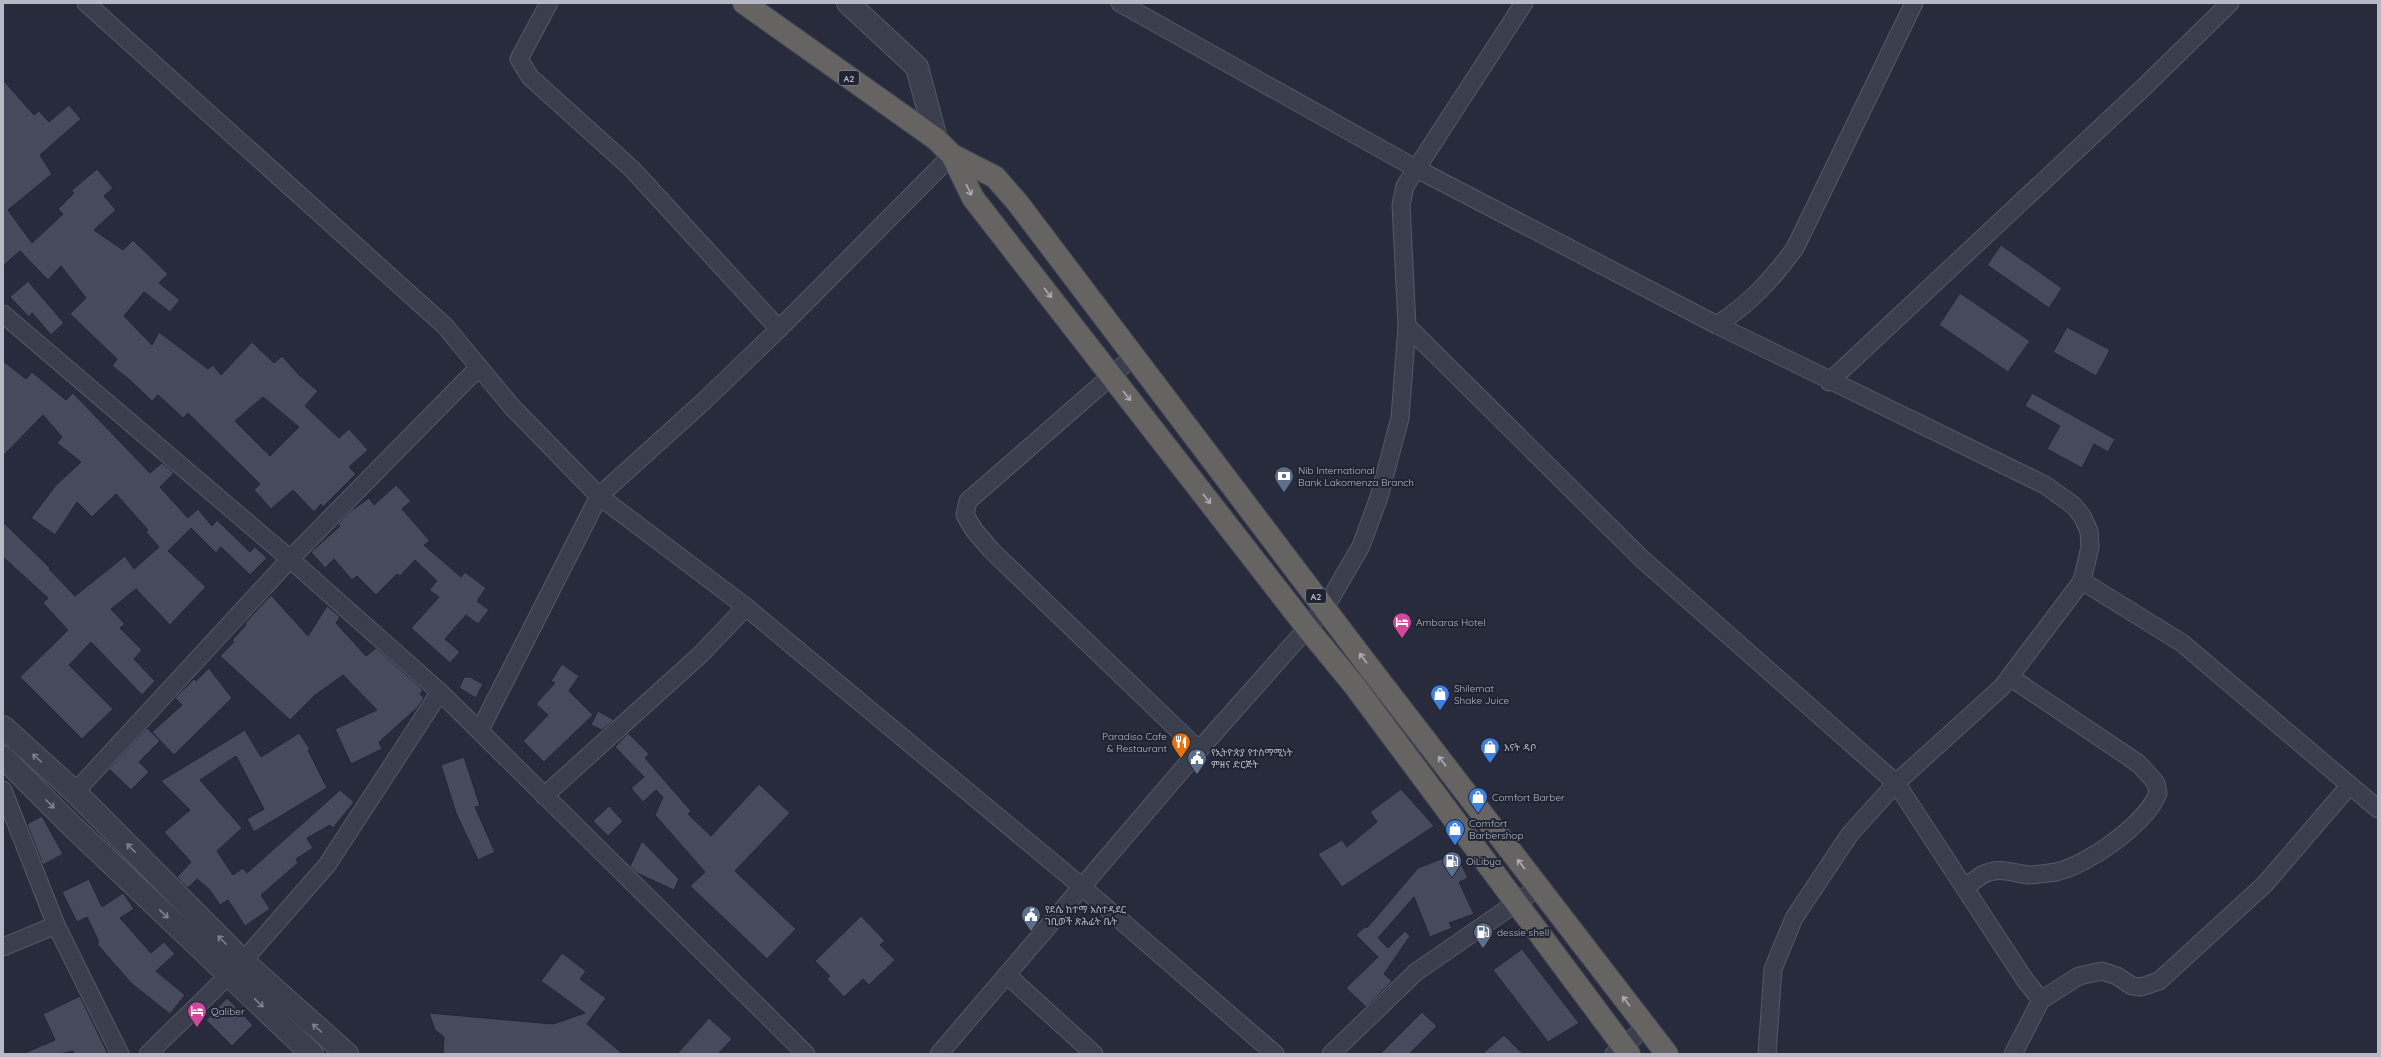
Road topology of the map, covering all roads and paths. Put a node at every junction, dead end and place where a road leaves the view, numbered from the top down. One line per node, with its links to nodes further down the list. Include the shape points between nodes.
1 (549, 3): 15 (street, via 519,59 522,67 632,169)
2 (744, 3): 9 (highway, A2)
3 (848, 3): 9 (street, via 917,67)
4 (1120, 3): 11 (street)
5 (1524, 3): 11 (street)
6 (1914, 3): 13 (street, via 1795,248 1773,278 1749,302)
7 (2230, 3): 19 (street)
8 (94, 5): 17 (street, via 445,326)
9 (936, 139): 10 (highway, A2)
10 (952, 155): 15 (street); 16 (highway, A2, via 995,177 1017,202); 18 (highway, A2, one-way to 18, via 973,198)
11 (1415, 168): 13 (street); 14 (street, via 1405,186 1402,205)
12 (3, 315): 21 (street)
13 (1717, 325): 19 (street)
14 (1407, 326): 24 (street, via 1400,418 1379,497 1361,546); 32 (street, via 1642,559)
15 (779, 329): 20 (street)
16 (1134, 356): 18 (street); 24 (highway, A2)
17 (478, 368): 20 (street, via 542,440); 21 (street)
18 (1112, 376): 25 (highway, A2, one-way to 25); 30 (street, via 968,500 964,515 991,550)
19 (1830, 382): 22 (street, via 2044,485 2073,505 2089,531 2090,547)
20 (599, 496): 23 (street); 28 (street)
21 (290, 559): 27 (street); 35 (street)
22 (2082, 581): 26 (street); 33 (street, via 2182,643)
23 (746, 607): 36 (street, via 700,656); 41 (street)
24 (1325, 608): 25 (street); 37 (highway, A2, one-way to 24)
25 (1308, 629): 30 (street); 39 (highway, A2, via 1354,686)
26 (2010, 677): 32 (street); 43 (street, via 2139,764 2156,783 2158,793 2144,815 2122,836 2093,856 2058,871 2030,875 2008,869 1996,870 1982,875)
27 (440, 692): 28 (street); 48 (street, via 327,865)
28 (480, 730): 36 (street)
29 (6, 736): 35 (street, one-way to 29)
30 (1199, 750): 41 (street)
31 (3, 757): 44 (street, one-way to 44)
32 (1896, 783): 43 (street); 63 (street, via 1850,834 1794,918 1773,969)
33 (2350, 785): 38 (street); 50 (street, via 2265,884 2159,981 2141,988 2132,986 2109,973 2093,972 2079,976)
34 (3, 790): 46 (street)
35 (75, 792): 40 (street, one-way to 35)
36 (544, 796): 57 (street)
37 (1472, 800): 39 (highway); 42 (highway, A2, one-way to 37)
38 (2378, 809)
39 (1450, 816): 45 (highway, A2)
40 (156, 873): 44 (street); 48 (street, one-way to 40)
41 (1081, 886): 49 (street); 60 (street)
42 (1539, 887): 45 (street); 51 (highway, A2, one-way to 42)
43 (1965, 888): 50 (street, via 2025,980)
44 (141, 891): 48 (street, one-way to 48)
45 (1516, 903): 52 (highway, A2); 61 (street, via 1416,972)
46 (56, 925): 47 (street); 53 (street)
47 (3, 947)
48 (236, 967): 54 (street); 55 (street, one-way to 55); 56 (street, one-way to 48)
49 (1007, 975): 58 (street); 59 (street)
50 (2041, 1000): 64 (street)
51 (1646, 1027): 52 (street); 62 (highway, A2)
52 (1622, 1052)
53 (120, 1054)
54 (148, 1054)
55 (312, 1054)
56 (347, 1054)
57 (806, 1054)
58 (939, 1054)
59 (1094, 1054)
60 (1275, 1054)
61 (1331, 1054)
62 (1667, 1054)
63 (1767, 1054)
64 (2014, 1054)

